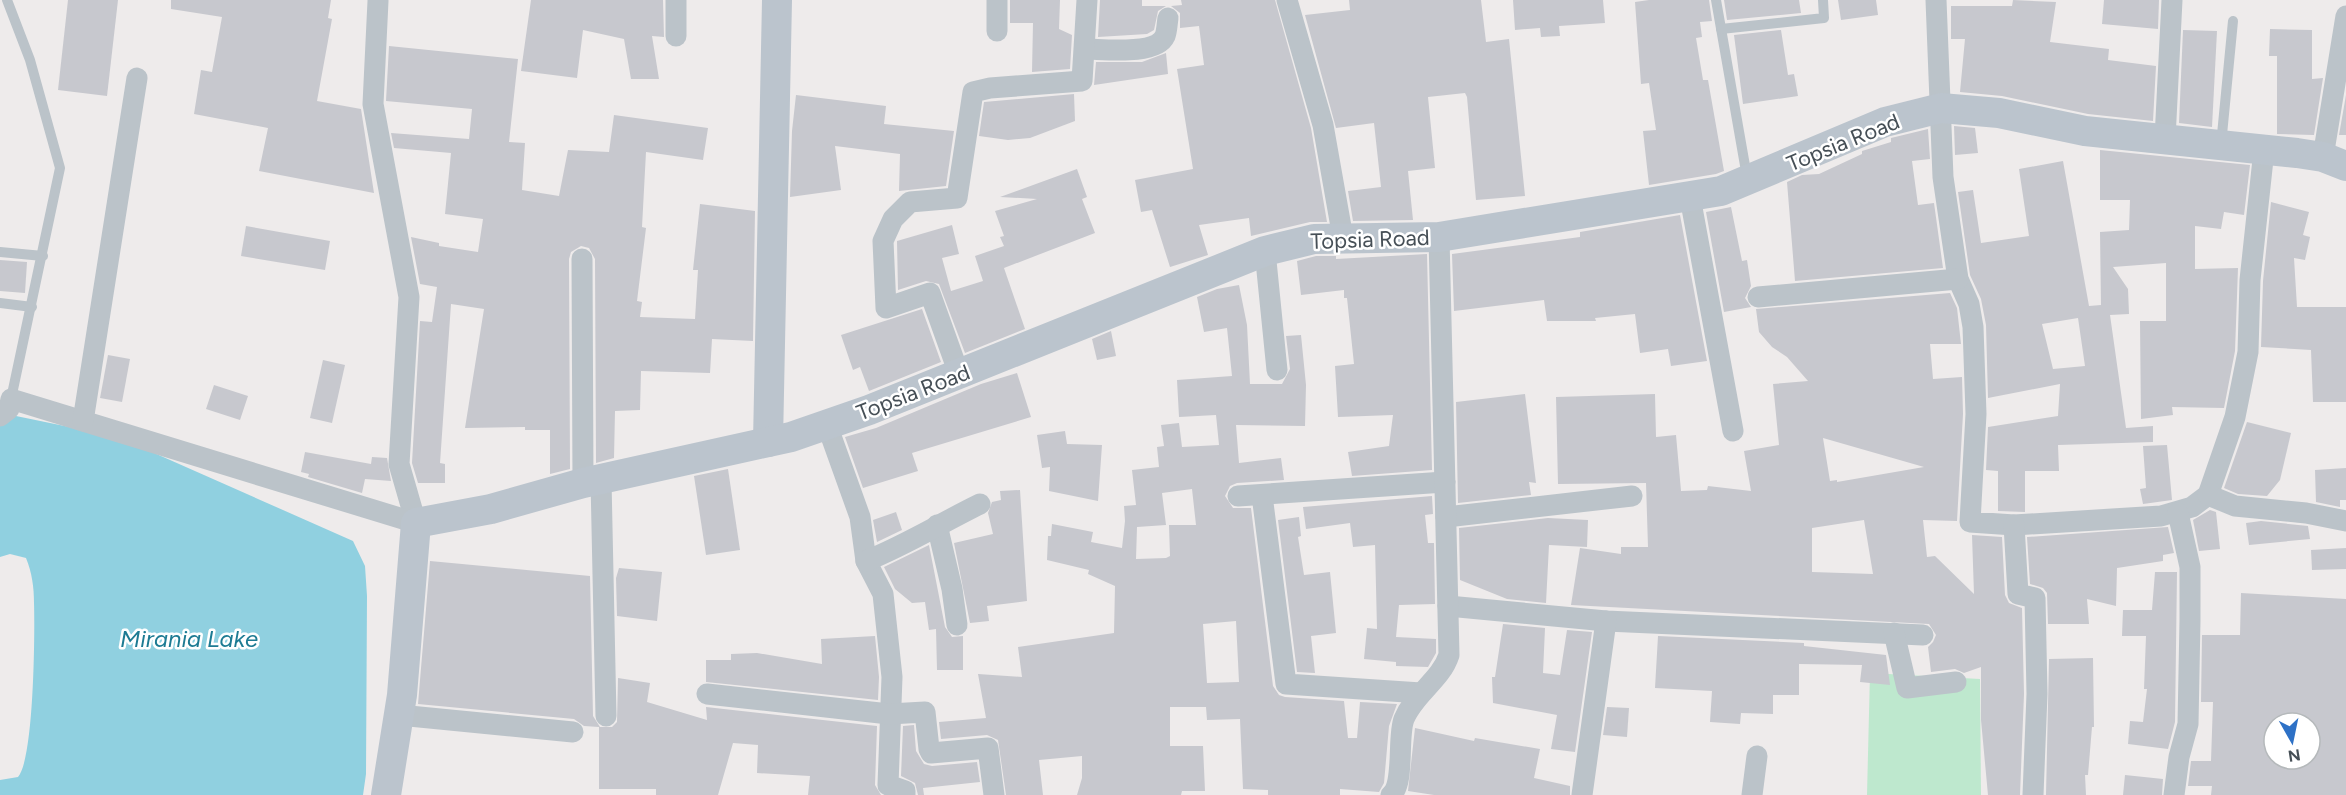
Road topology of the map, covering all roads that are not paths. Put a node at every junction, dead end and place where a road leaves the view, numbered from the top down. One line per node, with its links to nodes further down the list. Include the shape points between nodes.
1 (7, 0): 33 (lane, via 30,60 60,168)
2 (676, 0): 17 (street)
3 (777, 0): 45 (street)
4 (997, 0): 16 (street)
5 (1087, 0): 19 (street)
6 (1287, 0): 30 (street, via 1323,125)
7 (1716, 0): 15 (lane)
8 (1823, 0): 15 (lane, via 1824,18)
9 (1936, 0): 22 (street)
10 (2172, 0): 23 (street)
11 (378, 1): 56 (street, via 372,104 409,297 399,464)
12 (2346, 16): 18 (street)
13 (1168, 18): 19 (street, via 1164,38 1157,45 1141,50)
14 (2233, 21): 24 (lane)
15 (1721, 29): 27 (lane)
16 (997, 31)
17 (676, 36)
18 (2343, 42): 21 (street)
19 (1085, 49): 40 (street, via 1082,81 973,92 957,198 910,202 893,219 883,241 886,308 930,293)
20 (137, 78): 42 (street)
21 (2339, 94): 26 (street)
22 (1941, 108): 23 (street, Topsia Road, via 1999,112 2085,131); 27 (street, Topsia Road, via 1885,122); 35 (street, via 1942,177)
23 (2165, 139): 24 (street, Topsia Road)
24 (2221, 145): 25 (street, Topsia Road)
25 (2264, 150): 26 (street, Topsia Road); 49 (street, via 2250,280 2248,352 2235,417)
26 (2335, 162)
27 (1747, 180): 28 (street, Topsia Road, via 1721,191)
28 (1690, 197): 29 (street, Topsia Road); 44 (street)
29 (1439, 237): 30 (street, Topsia Road); 47 (street)
30 (1343, 238): 31 (street, Topsia Road, via 1314,239)
31 (1265, 251): 39 (street); 40 (street, Topsia Road)
32 (0, 252): 33 (lane)
33 (43, 256): 38 (lane)
34 (582, 259): 46 (street)
35 (1958, 279): 36 (street); 58 (street, via 1970,304 1973,327 1976,414 1970,522)
36 (1758, 297)
37 (0, 303): 38 (lane)
38 (32, 307): 41 (lane)
39 (1277, 370)
40 (959, 374): 43 (street, Topsia Road)
41 (5, 408): 42 (street)
42 (83, 421): 56 (street)
43 (826, 425): 45 (street, Topsia Road); 59 (street, via 860,517)
44 (1733, 431)
45 (768, 442): 46 (street, Topsia Road)
46 (592, 481): 56 (street, Topsia Road); 70 (street)
47 (1445, 482): 48 (street); 54 (street)
48 (1262, 495): 50 (street); 66 (street, via 1287,684)
49 (2208, 495): 53 (street); 55 (street, via 2235,506)
50 (1238, 496)
51 (1632, 496): 54 (street)
52 (980, 504): 57 (street)
53 (2178, 513): 58 (street); 80 (street, via 2190,567 2190,620 2188,724)
54 (1446, 517): 60 (street)
55 (2346, 521)
56 (416, 523): 69 (street)
57 (936, 525): 59 (street, via 907,545); 62 (street)
58 (2013, 525): 79 (street, via 2018,594 2035,598)
59 (866, 561): 68 (street, via 883,594 892,677)
60 (1448, 606): 61 (street); 66 (street, via 1449,655 1444,670)
61 (1606, 621): 63 (street); 77 (street)
62 (957, 625)
63 (1894, 633): 64 (street); 65 (street, via 1907,688)
64 (1923, 635)
65 (1956, 682)
66 (1421, 693): 76 (street, via 1404,718 1399,778)
67 (707, 694): 68 (street)
68 (889, 714): 74 (street, via 888,785 905,791); 75 (street, via 925,712 928,749 932,753 988,748)
69 (399, 715): 71 (street); 73 (street)
70 (606, 716)
71 (573, 732)
72 (1757, 756): 78 (street)
73 (386, 795)
74 (904, 795)
75 (994, 795)
76 (1391, 795)
77 (1582, 795)
78 (1752, 795)
79 (2033, 795)
80 (2174, 795)

